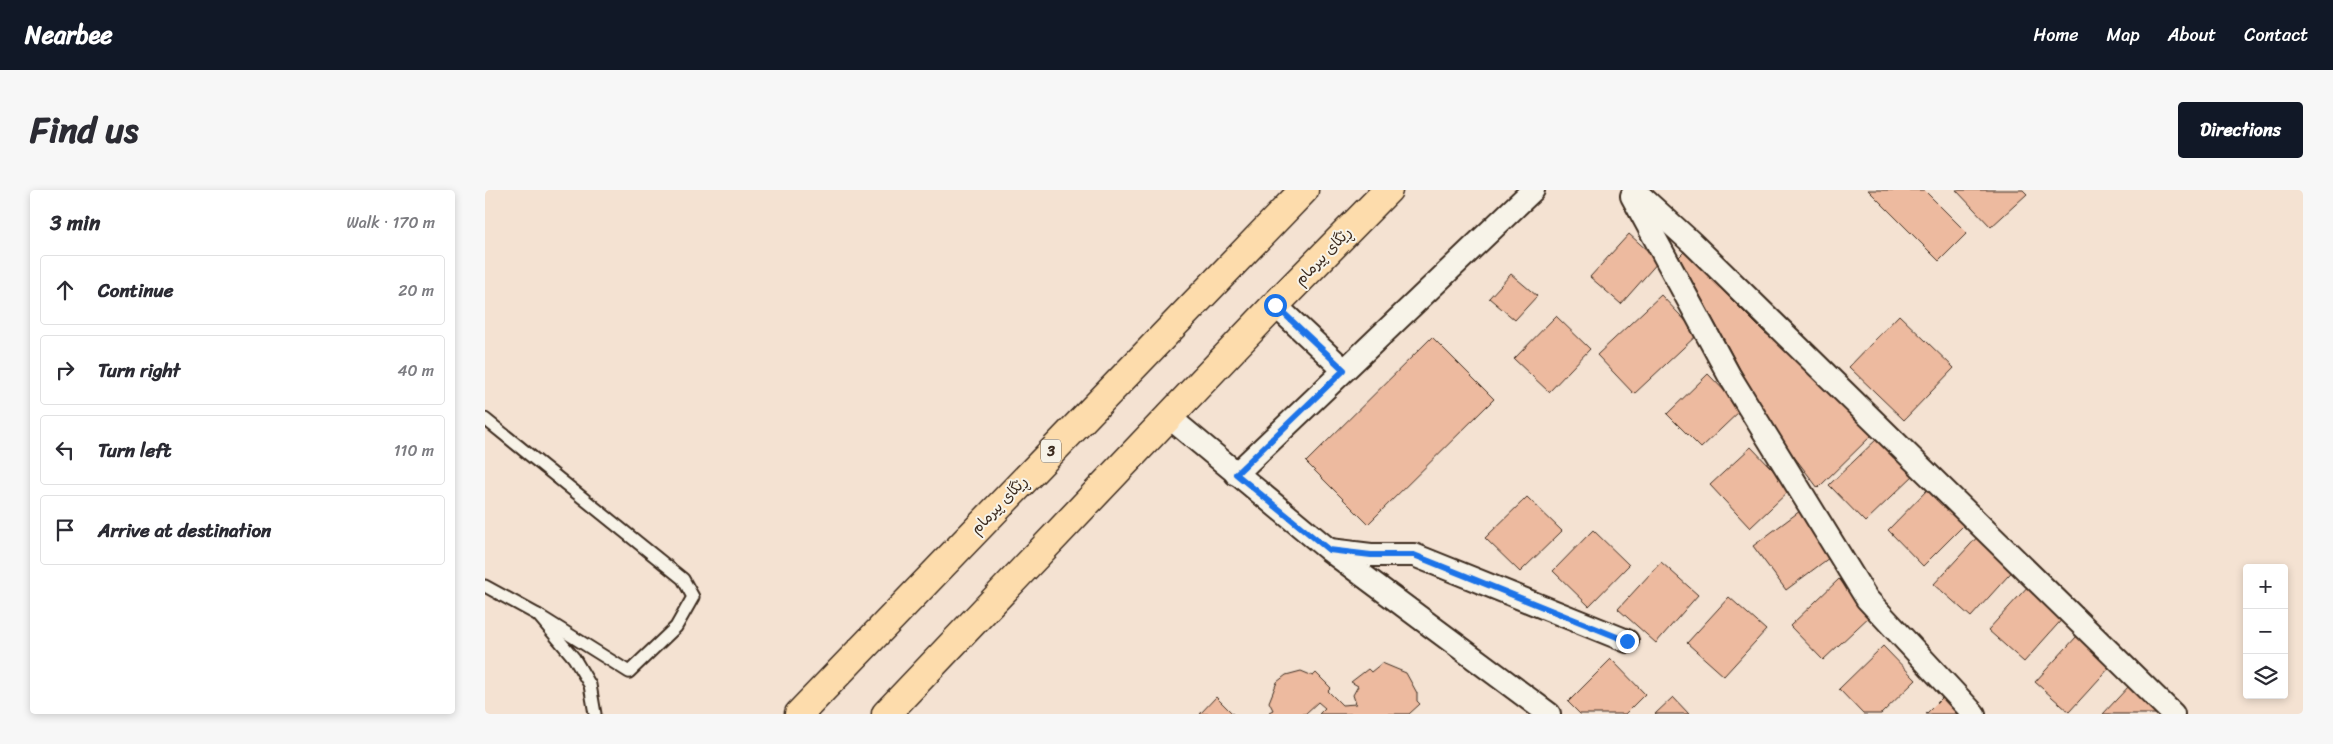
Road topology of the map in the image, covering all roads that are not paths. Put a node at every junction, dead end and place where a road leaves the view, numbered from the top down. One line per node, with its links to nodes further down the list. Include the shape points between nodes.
1 (1304, 190): 16 (highway, ڕێگای پیرمام / 3)
2 (1388, 190): 6 (highway, ڕێگای پیرمام)
3 (1533, 190): 7 (street)
4 (1629, 190): 19 (street, via 1729,375 1867,599)
5 (1634, 190): 20 (street, via 1698,248)
6 (1275, 305): 7 (street); 8 (highway, ڕێگای پیرمام)
7 (1344, 370): 10 (street)
8 (1169, 417): 10 (street); 17 (highway, ڕێگای پیرمام)
9 (485, 419): 13 (lane, via 683,578 693,597 676,627 629,672)
10 (1236, 474): 11 (street)
11 (1329, 550): 14 (street, via 1371,555 1414,555); 18 (street)
12 (485, 586): 13 (lane)
13 (538, 615): 15 (lane, via 574,658 590,685)
14 (1627, 641)
15 (595, 714)
16 (799, 714)
17 (886, 714)
18 (1549, 714)
19 (1974, 714)
20 (2173, 714)

